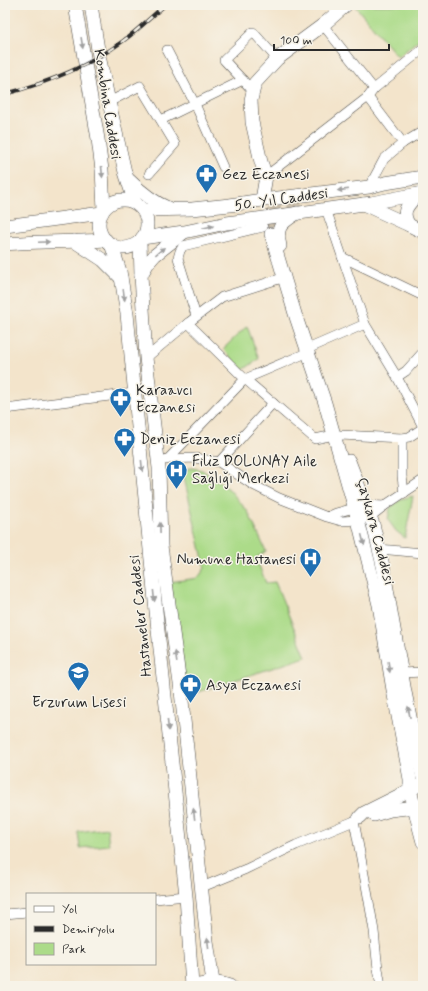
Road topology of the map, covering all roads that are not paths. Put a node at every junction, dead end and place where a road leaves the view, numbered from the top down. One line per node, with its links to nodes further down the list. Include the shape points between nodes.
1 (75, 5): 30 (main road, Kombina Caddesi, one-way to 30, via 98,139)
2 (91, 5): 12 (main road, Kombina Caddesi)
3 (346, 5): 4 (main road)
4 (323, 25): 7 (main road); 9 (street)
5 (423, 49): 9 (street)
6 (167, 50): 13 (street)
7 (277, 59): 8 (street, via 253,32 224,60); 10 (main road, via 255,83)
8 (243, 80): 10 (street); 13 (street)
9 (374, 89): 11 (street)
10 (253, 91): 19 (main road, via 250,100 252,122)
11 (368, 97): 16 (street); 19 (street)
12 (109, 102): 14 (street, via 140,86); 20 (main road, Kombina Caddesi)
13 (195, 104): 14 (street); 17 (street)
14 (161, 120): 18 (street, via 175,144)
15 (423, 131): 16 (street)
16 (403, 143): 22 (street, via 384,159)
17 (223, 168)
18 (149, 174)
19 (266, 176): 24 (main road)
20 (126, 177): 26 (main road, Kombina Caddesi); 27 (main road, via 159,205)
21 (423, 177): 22 (main road, 50. Yıl Caddesi)
22 (369, 187): 24 (main road, 50. Yıl Caddesi, one-way to 24)
23 (421, 190): 25 (main road, 50. Yıl Caddesi); 28 (main road, Çaykara Caddesi); 33 (main road, via 406,209 405,220)
24 (262, 200): 27 (main road, 50. Yıl Caddesi, via 192,209)
25 (363, 204): 29 (main road, 50. Yıl Caddesi); 33 (main road)
26 (139, 206): 27 (main road, 50. Yıl Caddesi); 30 (main road, via 119,200 109,204); 36 (main road, via 147,221 146,232)
27 (170, 209)
28 (300, 209): 29 (main road, 50. Yıl Caddesi); 32 (main road, 50. Yıl Caddesi); 48 (main road, Çaykara Caddesi, via 280,226 278,239)
29 (326, 210): 40 (street)
30 (103, 211): 31 (main road); 38 (main road, via 99,224 102,236)
31 (5, 226)
32 (265, 226): 34 (main road, 50. Yıl Caddesi, one-way to 32, via 227,223); 43 (main road); 45 (street, via 183,246 178,258); 55 (main road, Çaykara Caddesi)
33 (409, 226): 35 (main road)
34 (184, 232): 36 (main road, 50. Yıl Caddesi); 41 (main road, one-way to 34, via 155,255)
35 (423, 232)
36 (141, 239): 38 (main road, via 124,248); 41 (main road, Hastaneler Caddesi)
37 (74, 242): 38 (main road); 39 (main road, one-way to 37); 42 (main road, via 103,260)
38 (108, 242): 42 (main road, Hastaneler Caddesi, via 116,256)
39 (5, 244)
40 (342, 257): 44 (street); 47 (street)
41 (141, 275): 50 (main road, Hastaneler Caddesi)
42 (122, 279): 53 (main road, Hastaneler Caddesi, one-way to 53)
43 (279, 279): 45 (street, via 222,297); 48 (main road)
44 (423, 296)
45 (196, 316): 46 (street)
46 (188, 323): 50 (street); 52 (street)
47 (365, 324): 48 (street); 51 (street)
48 (308, 350): 52 (street); 55 (main road, via 319,393); 58 (main road, Çaykara Caddesi, via 318,364)
49 (423, 352): 51 (street)
50 (146, 358): 61 (main road, Hastaneler Caddesi)
51 (397, 377): 57 (street)
52 (245, 379): 54 (street); 61 (street)
53 (134, 393): 56 (street); 79 (main road, Hastaneler Caddesi, one-way to 79)
54 (273, 402): 58 (street, via 316,439); 60 (street)
55 (325, 403): 58 (main road, Çaykara Caddesi)
56 (5, 409)
57 (423, 428): 59 (street)
58 (337, 435): 59 (street); 64 (main road, Çaykara Caddesi)
59 (402, 438): 63 (street)
60 (219, 462): 61 (street, via 195,458); 66 (street, via 266,492)
61 (164, 463): 78 (main road, Hastaneler Caddesi, one-way to 61, via 181,691 161,546)
62 (423, 480): 63 (street)
63 (404, 493): 65 (street)
64 (360, 506): 65 (street); 66 (street); 67 (main road, Çaykara Caddesi)
65 (384, 506): 67 (street)
66 (327, 518): 67 (street, via 342,521)
67 (364, 519): 68 (main road, Çaykara Caddesi, via 372,524); 74 (main road, Çaykara Caddesi, one-way to 74)
68 (379, 549): 69 (street); 71 (main road, Çaykara Caddesi)
69 (423, 553)
70 (423, 672): 71 (street)
71 (402, 673): 72 (main road, Çaykara Caddesi, one-way to 71)
72 (423, 778)
73 (423, 785): 74 (main road)
74 (410, 789): 75 (main road, Çaykara Caddesi); 76 (main road)
75 (419, 806): 76 (main road, via 390,810); 77 (main road, Çaykara Caddesi)
76 (357, 819): 78 (street); 86 (street)
77 (423, 842)
78 (202, 887): 83 (main road, Hastaneler Caddesi, one-way to 78)
79 (186, 896): 80 (street); 84 (main road, Hastaneler Caddesi)
80 (156, 899)
81 (26, 912): 82 (street)
82 (5, 914)
83 (213, 982): 84 (main road); 85 (main road)
84 (193, 986)
85 (230, 986)
86 (381, 986)

